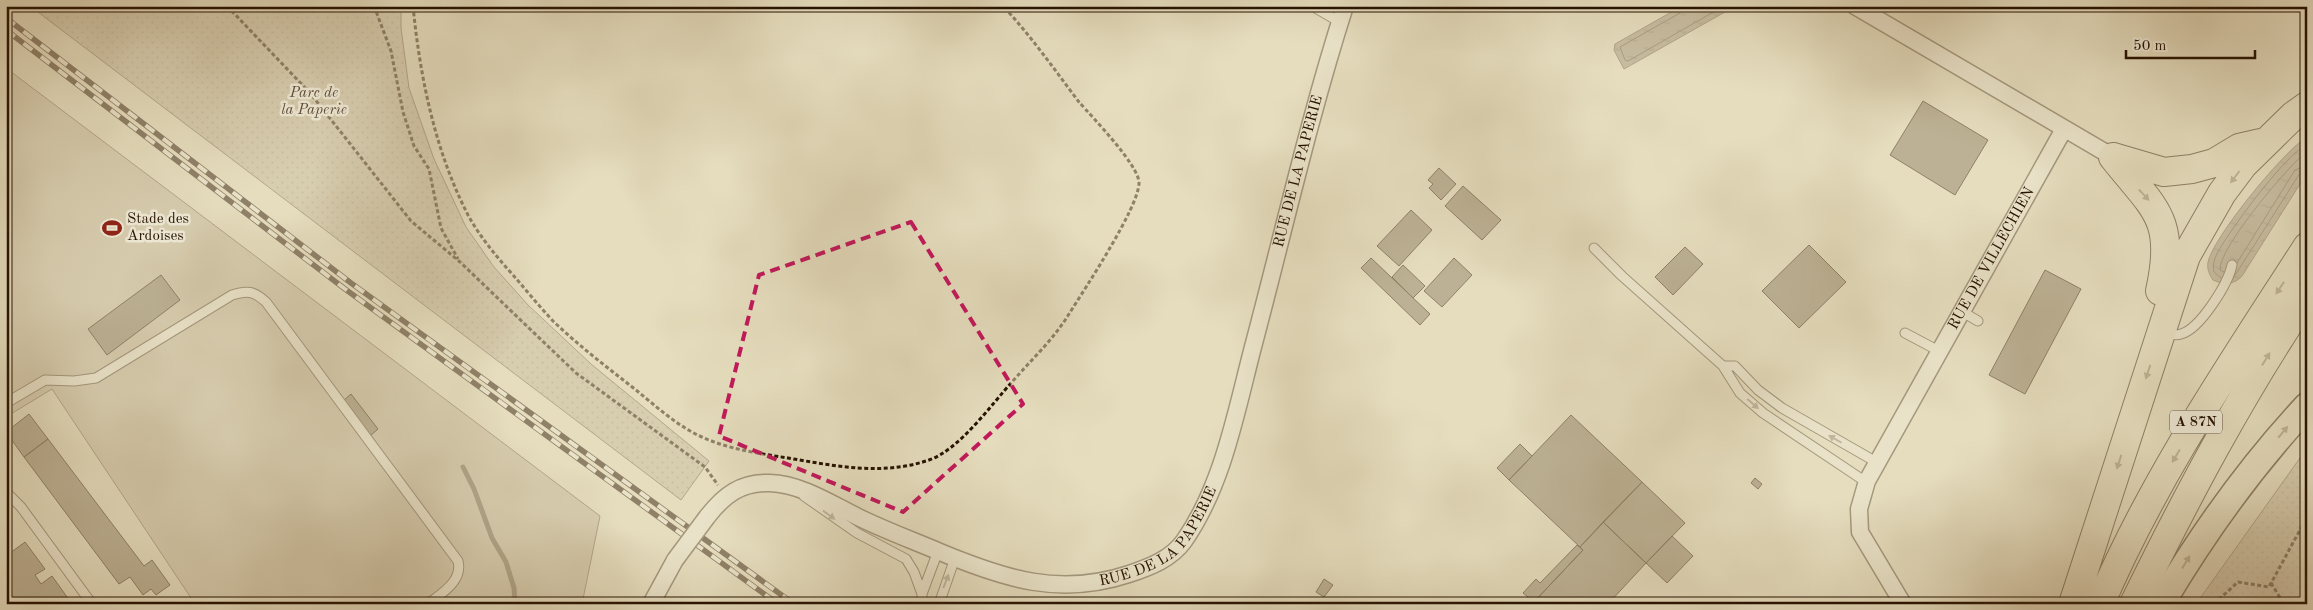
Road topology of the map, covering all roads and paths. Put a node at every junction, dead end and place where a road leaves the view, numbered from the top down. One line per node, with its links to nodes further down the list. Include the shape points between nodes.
1 (227, 6): 15 (path, via 310,93 411,221)
2 (374, 6): 15 (path, via 391,50 403,112 414,146 429,169 441,228)
3 (413, 6): 4 (path, via 430,112 468,216 491,250 553,320 655,406 709,440 760,454 861,469 892,468 931,460 948,450 991,408 1060,329 1105,258 1136,197 1139,183 1127,160 1028,33)
4 (1003, 6)
5 (1312, 6): 8 (lane)
6 (1345, 6): 8 (street, RUE DE LA PAPERIE)
7 (1856, 6): 10 (street)
8 (1340, 22): 33 (street, RUE DE LA PAPERIE, via 1228,442 1206,500 1184,541 1171,555 1142,570 1097,584 1026,582 991,573)
9 (2307, 106): 11 (highway)
10 (2064, 129): 12 (street); 18 (street, RUE DE VILLECHIEN)
11 (2265, 143): 12 (highway, via 2240,148 2214,163 2164,172); 21 (highway, one-way to 21, via 2243,166 2206,219 2186,256)
12 (2113, 157): 21 (highway, one-way to 21, via 2149,200 2162,222 2167,253 2155,312)
13 (2307, 247): 42 (highway, A 87N, one-way to 42, via 2168,469)
14 (1594, 248): 23 (lane)
15 (460, 262): 28 (path, via 576,374 705,468)
16 (2232, 265): 21 (lane, via 2215,301 2190,330 2175,335)
17 (2307, 296): 43 (highway, A 87N, one-way to 17, via 2181,508 2240,400)
18 (1961, 311): 19 (lane); 22 (street, RUE DE VILLECHIEN)
19 (1978, 321)
20 (1905, 333): 22 (lane)
21 (2160, 334): 41 (highway, one-way to 41)
22 (1939, 351): 26 (street, RUE DE VILLECHIEN)
23 (1723, 366): 26 (lane, one-way to 23, via 1782,408 1758,390 1735,366); 27 (lane, one-way to 27, via 1740,393 1763,413)
24 (6, 403): 37 (lane, via 45,380 96,378 232,295 244,291 258,295 458,561 456,580)
25 (2307, 406): 44 (main road, one-way to 25, via 2199,542 2283,432)
26 (1878, 463): 27 (street, RUE DE VILLECHIEN)
27 (1867, 481): 40 (street, RUE DE VILLECHIEN, via 1859,509 1860,532)
28 (718, 485)
29 (790, 486): 32 (street, RUE DE LA PAPERIE); 35 (lane, one-way to 35, via 857,533 906,559 914,572); 38 (street, RUE DE LA PAPERIE, bridge, via 760,483 736,488 722,499 675,560)
30 (6, 492): 36 (lane)
31 (2307, 517): 34 (path)
32 (938, 551): 33 (street, RUE DE LA PAPERIE); 35 (lane)
33 (955, 558): 39 (lane, one-way to 33)
34 (2272, 583): 45 (path, via 2269,587 2238,582); 46 (path)
35 (922, 599)
36 (92, 604)
37 (428, 604)
38 (651, 604)
39 (938, 604)
40 (1903, 604)
41 (2074, 604)
42 (2100, 604)
43 (2134, 604)
44 (2161, 604)
45 (2214, 604)
46 (2284, 604)

